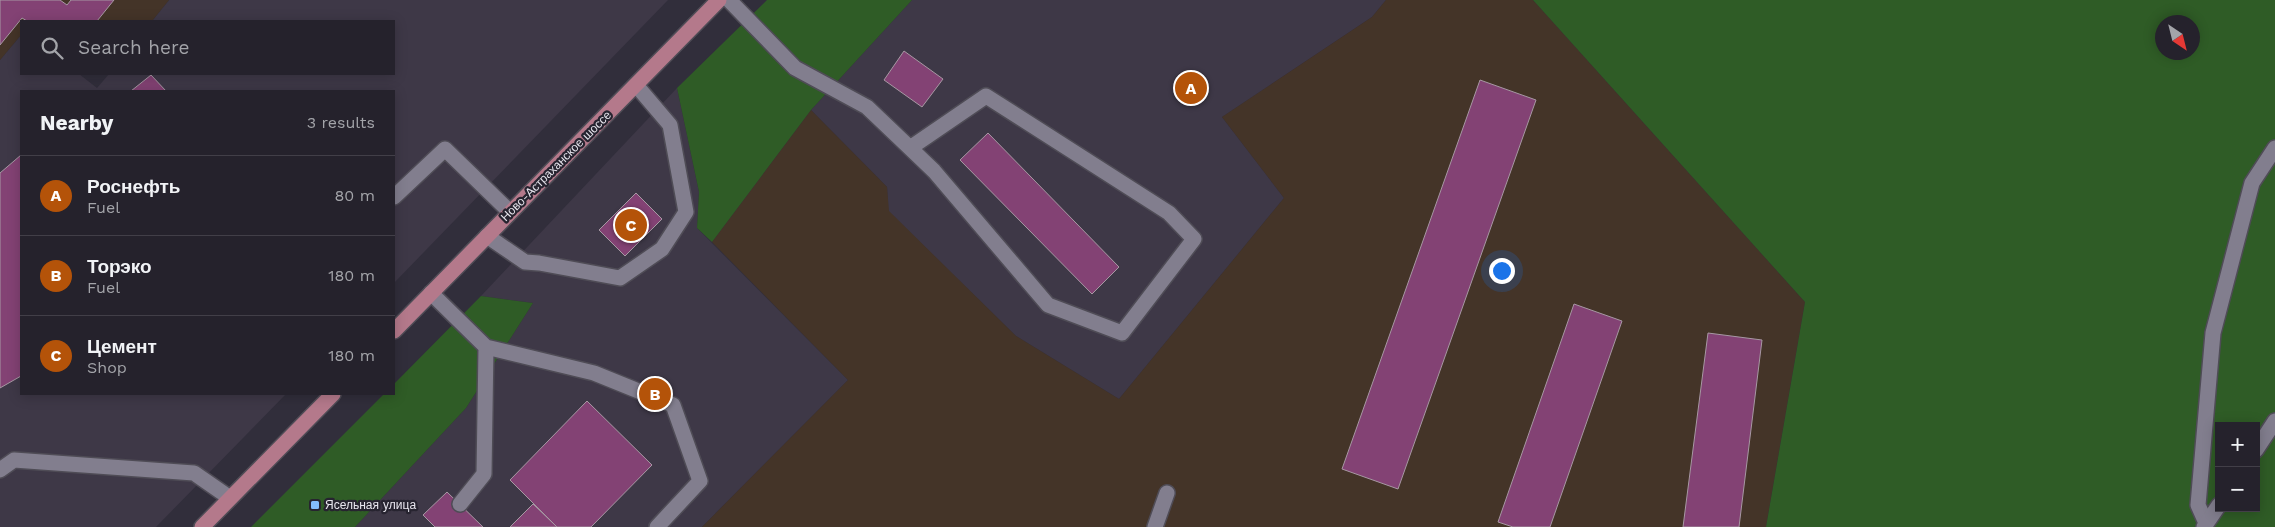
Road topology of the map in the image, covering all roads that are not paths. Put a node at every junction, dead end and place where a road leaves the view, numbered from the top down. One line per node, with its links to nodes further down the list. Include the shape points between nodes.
1 (719, 0): 3 (main road, Ново-Астраханское шоссе)
2 (729, 0): 4 (street, via 795,68 868,107)
3 (636, 85): 7 (main road, Ново-Астраханское шоссе); 8 (street, via 670,125 679,165 686,212 662,249 620,278 525,262)
4 (910, 148): 4 (street, via 934,170 1048,306 1122,332 1194,239 1169,213 986,96)
5 (2275, 148): 20 (street, via 2252,184 2213,333 2198,505)
6 (395, 196): 7 (street, via 445,149)
7 (510, 212): 8 (main road, Ново-Астраханское шоссе)
8 (487, 236): 9 (main road, Ново-Астраханское шоссе)
9 (432, 293): 10 (main road, Ново-Астраханское шоссе); 11 (street)
10 (395, 330)
11 (486, 347): 18 (street, via 484,474); 22 (street, via 594,373 673,404 700,481)
12 (332, 395): 17 (main road)
13 (2275, 422): 14 (street)
14 (2260, 444)
15 (0, 470): 17 (street, via 14,460 194,473)
16 (1167, 493): 23 (street)
17 (230, 498): 21 (main road)
18 (460, 504)
19 (2215, 511): 20 (street)
20 (2205, 525)
21 (202, 527)
22 (657, 527)
23 (1155, 527)

